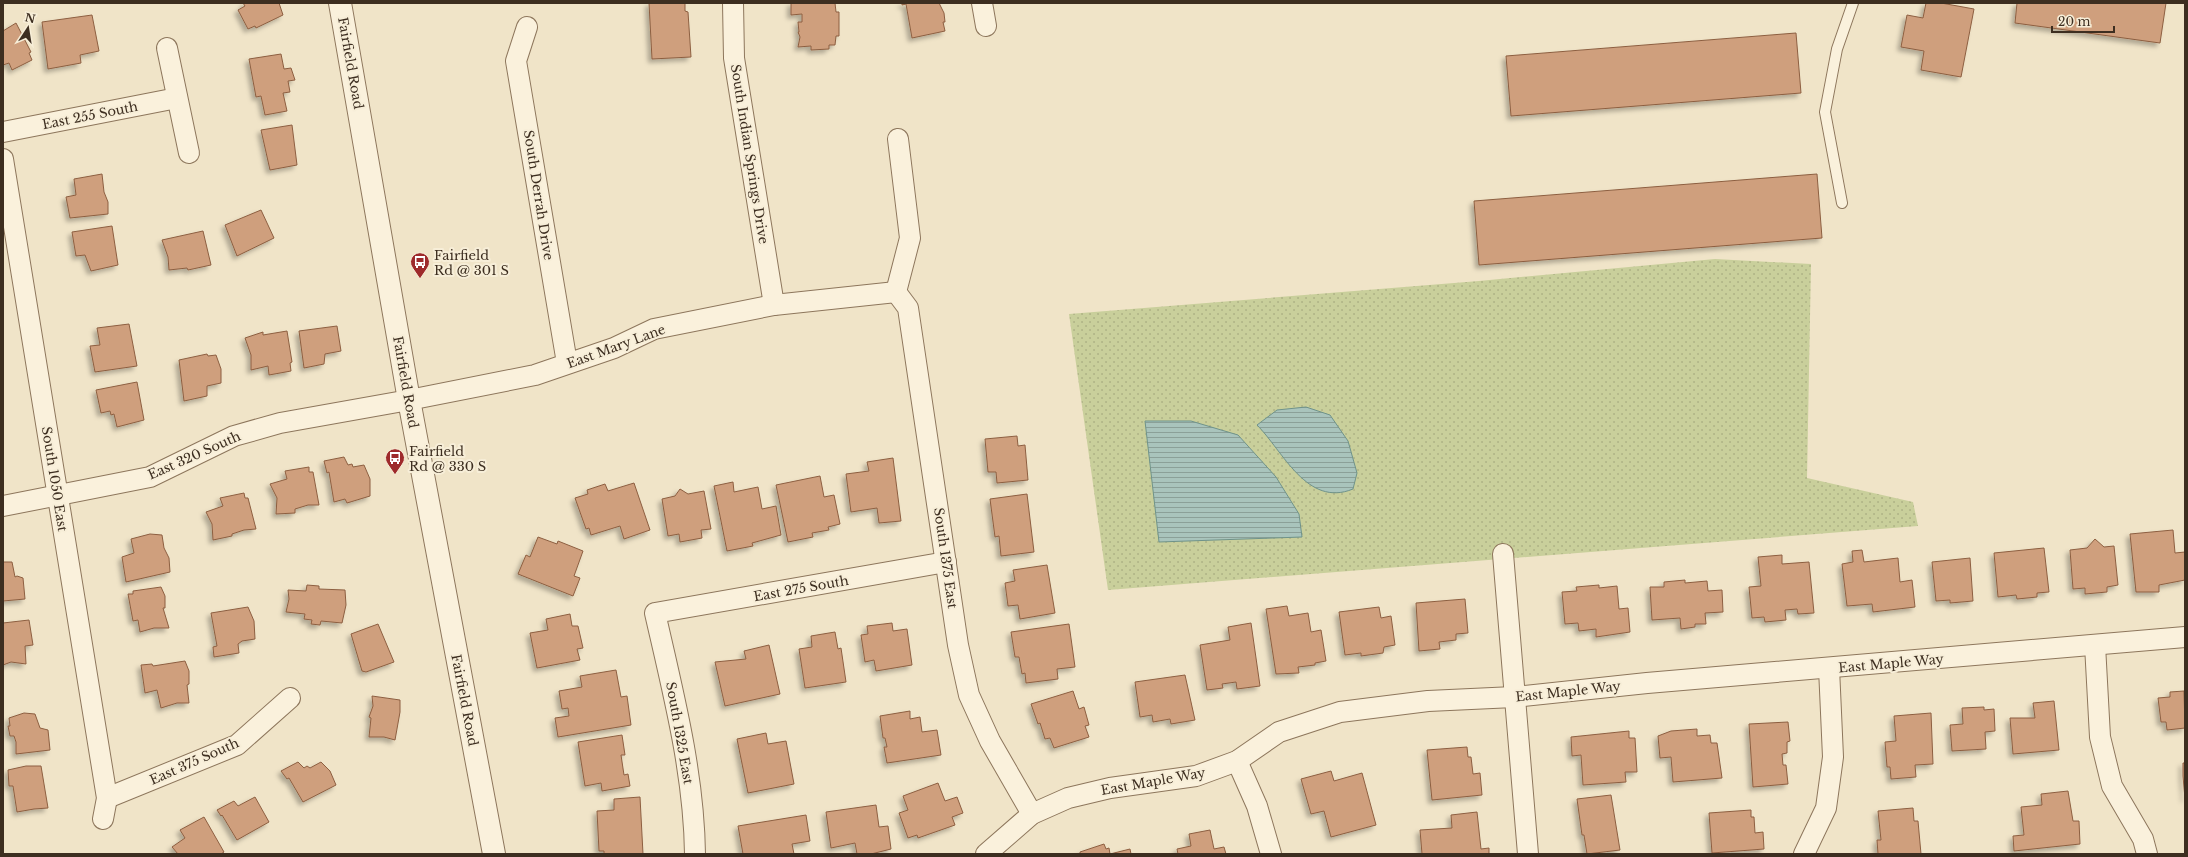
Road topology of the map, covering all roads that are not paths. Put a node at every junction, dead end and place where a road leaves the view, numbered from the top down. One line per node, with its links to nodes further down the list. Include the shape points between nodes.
1 (340, 3): 17 (street, Fairfield Road)
2 (733, 3): 15 (street, South Indian Springs Drive, via 734,58)
3 (982, 3): 5 (street)
4 (1854, 3): 13 (lane, via 1837,49 1825,112)
5 (986, 26)
6 (527, 27): 16 (street, South Derrah Drive, via 516,60)
7 (167, 48): 8 (street)
8 (177, 98): 9 (street, East 255 South); 11 (street)
9 (3, 132)
10 (898, 139): 14 (street, via 910,238)
11 (188, 153)
12 (3, 159): 18 (street, South 1050 East)
13 (1842, 203)
14 (896, 292): 15 (street, East Mary Lane); 21 (street, South 1375 East, via 908,308)
15 (774, 305): 16 (street, East Mary Lane, via 654,330 614,348)
16 (567, 363): 17 (street, East Mary Lane, via 535,375)
17 (409, 400): 18 (street, East 320 South, via 280,423 234,436 150,477); 32 (street, Fairfield Road)
18 (57, 496): 19 (street, East 320 South); 29 (street, South 1050 East)
19 (3, 506)
20 (1503, 554): 26 (street)
21 (946, 562): 22 (street, East 275 South); 30 (street, South 1375 East, via 958,645 969,695 990,741)
22 (655, 613): 33 (street, South 1325 East, via 677,708 691,795)
23 (2185, 637): 24 (street, East Maple Way)
24 (2095, 645): 25 (street, East Maple Way); 38 (street, via 2100,737 2112,786 2143,839)
25 (1829, 668): 26 (street, East Maple Way); 37 (street, via 1833,757 1826,808)
26 (1514, 697): 28 (street, East Maple Way, via 1428,701 1340,712 1279,732); 36 (street)
27 (290, 698): 29 (street, East 375 South, via 237,745)
28 (1237, 761): 30 (street, East Maple Way, via 1196,776 1110,788 1068,798); 35 (street, via 1257,806)
29 (107, 798): 31 (street)
30 (1032, 814): 34 (street, East Maple Way)
31 (103, 819)
32 (494, 854)
33 (695, 854)
34 (986, 854)
35 (1271, 854)
36 (1528, 854)
37 (1804, 854)
38 (2147, 854)

